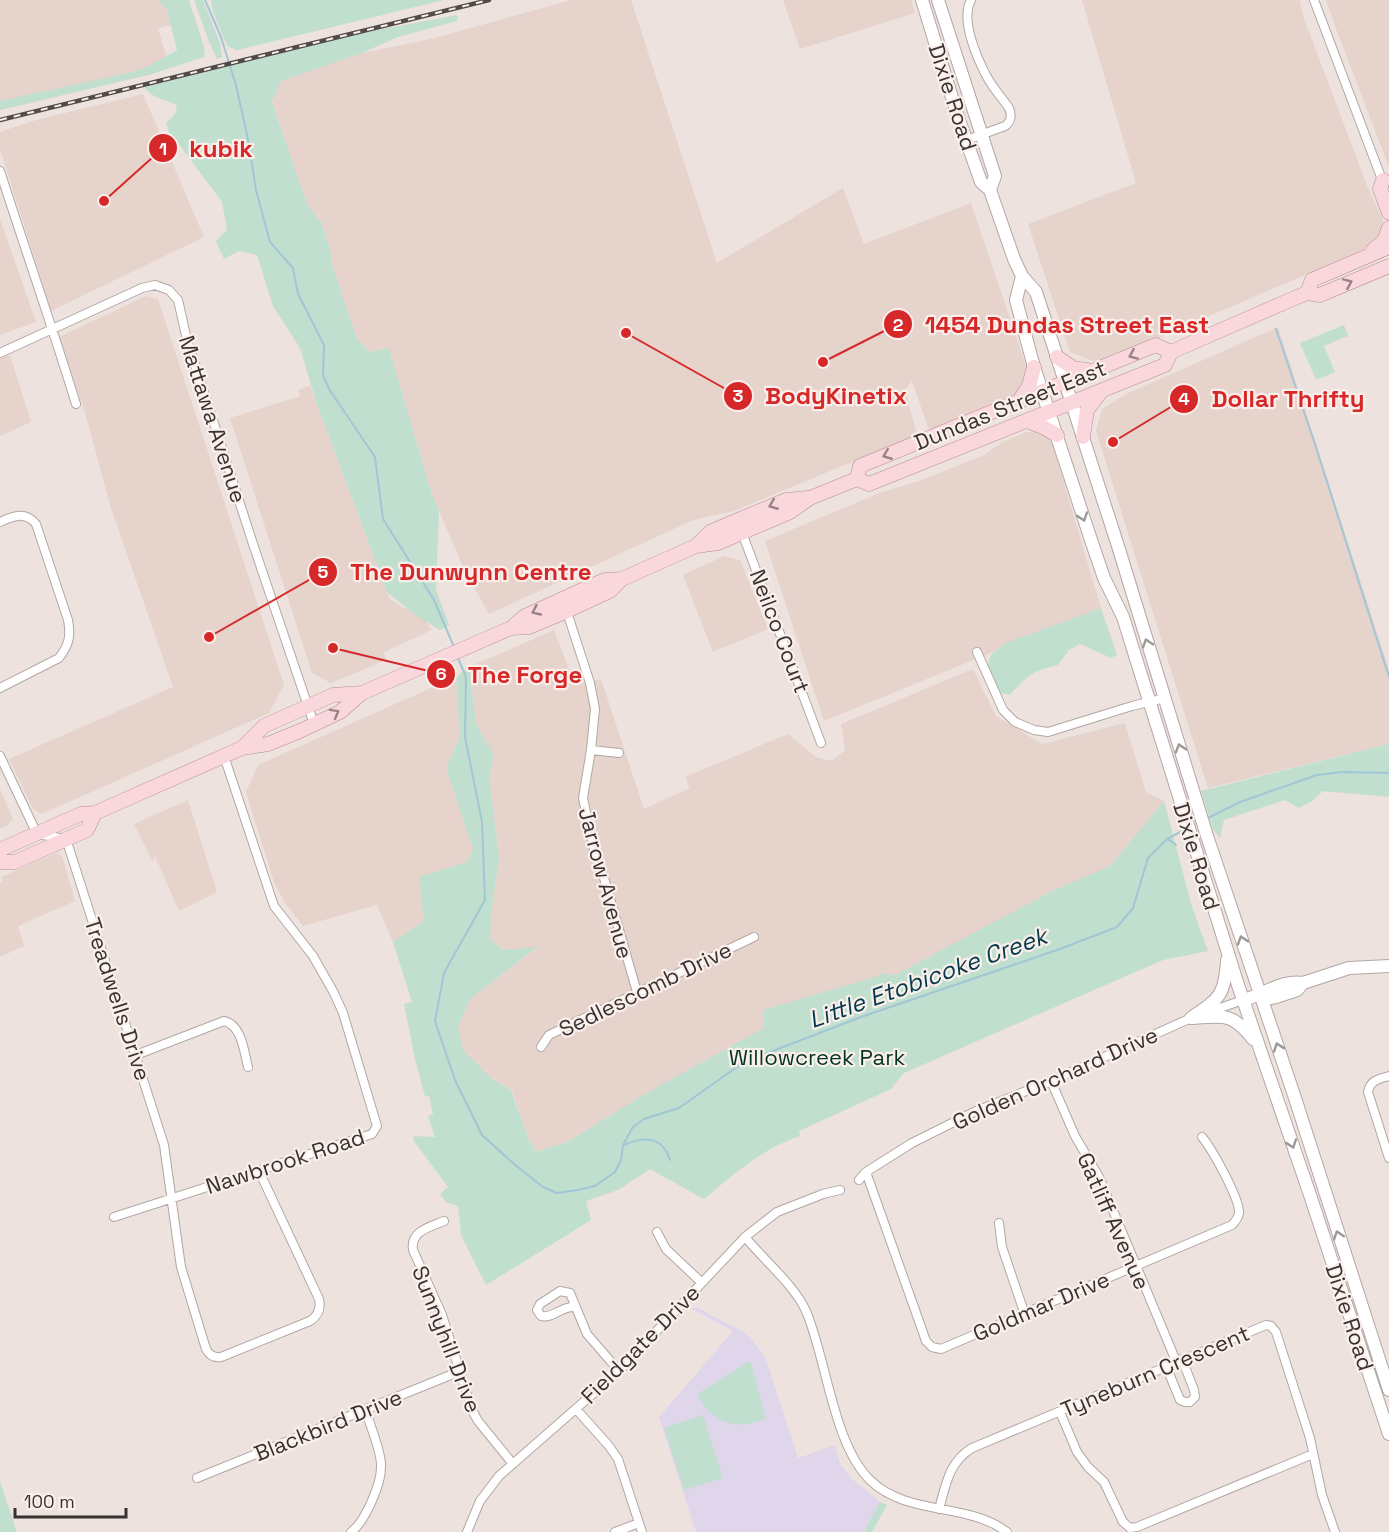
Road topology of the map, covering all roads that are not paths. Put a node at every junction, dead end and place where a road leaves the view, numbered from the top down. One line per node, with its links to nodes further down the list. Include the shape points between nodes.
1 (922, 0): 6 (main road, Dixie Road)
2 (938, 0): 5 (main road, Dixie Road)
3 (971, 0): 5 (street, via 967,13 969,30 987,76 1011,114 1005,126)
4 (1314, 0): 8 (street)
5 (982, 135): 6 (street); 9 (main road, Dixie Road, via 994,176)
6 (967, 140): 9 (main road, Dixie Road, via 981,182)
7 (0, 171): 18 (street)
8 (1384, 178): 10 (street); 11 (main road, via 1380,189)
9 (990, 190): 16 (main road, Dixie Road)
10 (1389, 201)
11 (1389, 213)
12 (1389, 228): 14 (main road, via 1384,241)
13 (1389, 247): 14 (main road, Dundas Street East)
14 (1358, 260): 17 (main road, Dundas Street East, via 1312,280)
15 (1389, 266): 17 (main road, Dundas Street East, one-way to 15, via 1320,295)
16 (1022, 276): 21 (main road, Dixie Road, via 1036,292); 22 (main road, Dixie Road, via 1016,300)
17 (1307, 293): 19 (main road, Dundas Street East)
18 (53, 329): 20 (street, Mattawa Avenue); 29 (street); 43 (street, Mattawa Avenue, via 142,288 155,285 169,290 178,300 186,340)
19 (1171, 352): 23 (main road, Dundas Street East, one-way to 23, via 1156,345); 25 (main road, Dundas Street East, via 1165,365)
20 (0, 353)
21 (1057, 357): 23 (main road, via 1073,368); 24 (main road, Dixie Road)
22 (1034, 367): 26 (main road, Dixie Road); 27 (main road, via 1029,387)
23 (1094, 371): 24 (main road, Dundas Street East)
24 (1065, 383): 26 (main road, Dundas Street East); 28 (main road, Dixie Road)
25 (1102, 390): 28 (main road, Dundas Street East); 33 (main road, via 1087,410)
26 (1042, 392): 27 (main road, Dundas Street East); 30 (main road, Dixie Road)
27 (1019, 401): 34 (main road, Dundas Street East, one-way to 34, via 860,466)
28 (1072, 402): 30 (main road, Dundas Street East); 33 (main road, Dixie Road)
29 (76, 404)
30 (1049, 412): 31 (main road, Dundas Street East); 32 (main road, Dixie Road)
31 (1027, 421): 32 (main road); 34 (main road, Dundas Street East, via 869,484)
32 (1057, 435): 42 (main road, Dixie Road, one-way to 42, via 1102,571 1123,617)
33 (1083, 437): 41 (main road, Dixie Road, one-way to 33)
34 (856, 478): 36 (main road, Dundas Street East, via 810,498 786,500)
35 (0, 522): 39 (street, via 23,515 36,524 70,636 58,658)
36 (740, 526): 37 (main road, Dundas Street East, via 710,532 696,546 622,579 610,591); 45 (street, Neilco Court)
37 (565, 605): 40 (main road, Dundas Street East, via 528,627 511,628 472,643); 47 (street, Jarrow Avenue, via 592,692 595,709)
38 (976, 652): 42 (street, via 1003,711 1015,722 1034,730 1048,732)
39 (0, 688)
40 (362, 693): 43 (main road, Dundas Street East, via 333,695); 44 (main road, Dundas Street East, one-way to 40)
41 (1165, 698): 42 (street); 60 (main road, Dixie Road, one-way to 41)
42 (1148, 702): 57 (main road, Dixie Road)
43 (308, 707): 44 (street, Mattawa Avenue); 46 (main road, Dundas Street East, via 264,726)
44 (315, 724): 46 (main road, Dundas Street East, via 268,744)
45 (821, 743)
46 (242, 748): 50 (main road, Dundas Street East)
47 (591, 750): 48 (street); 59 (street, Jarrow Avenue, via 583,798 593,846)
48 (619, 753)
49 (0, 756): 52 (street)
50 (224, 756): 51 (main road, Dundas Street East); 71 (street, Nawbrook Road, via 274,906 313,956 339,1005 377,1126 372,1134)
51 (95, 813): 52 (main road, Dundas Street East); 53 (main road, Dundas Street East, via 87,830)
52 (35, 829): 53 (street); 54 (main road, Dundas Street East)
53 (66, 839): 55 (main road, Dundas Street East, via 15,862); 65 (street, Treadwells Drive)
54 (0, 851)
55 (0, 862)
56 (754, 937): 59 (street, Sedlescomb Drive)
57 (1227, 953): 61 (main road, Dixie Road); 62 (main road, via 1222,991 1214,1002)
58 (1389, 966): 60 (main road, Golden Orchard Drive, via 1349,968 1303,983 1297,990 1276,997)
59 (636, 992): 63 (street, Sedlescomb Drive, via 549,1035)
60 (1260, 996): 61 (main road, Golden Orchard Drive); 89 (main road, Dixie Road, one-way to 60)
61 (1243, 1000): 62 (street, Golden Orchard Drive); 64 (main road, Dixie Road)
62 (1191, 1018): 64 (main road, via 1229,1018 1243,1027); 68 (street, Golden Orchard Drive)
63 (541, 1047)
64 (1259, 1047): 93 (main road, Dixie Road, one-way to 93)
65 (136, 1055): 66 (street, via 224,1021 236,1029); 75 (street, Treadwells Drive, via 164,1145)
66 (248, 1067)
67 (1389, 1076): 70 (street, via 1373,1081 1368,1092)
68 (1051, 1081): 72 (street, Golden Orchard Drive, via 938,1129); 81 (street, Gatliff Avenue, via 1075,1136 1099,1177)
69 (1202, 1137): 81 (street, Goldmar Drive, via 1215,1154 1238,1206 1238,1217 1229,1227)
70 (1389, 1158)
71 (259, 1170): 75 (street, Nawbrook Road); 75 (street, Treadwells Drive, via 319,1299 319,1309 310,1321 221,1357 211,1356 206,1349 187,1290)
72 (866, 1172): 73 (street, Golden Orchard Drive); 84 (street, Goldmar Drive, via 930,1346 945,1348)
73 (859, 1180)
74 (840, 1190): 80 (street, Fieldgate Drive, via 777,1212)
75 (171, 1198): 76 (street, Nawbrook Road)
76 (114, 1216)
77 (444, 1221): 88 (street, Sunnyhill Drive, via 418,1232 412,1245 442,1316)
78 (999, 1223): 84 (street, via 1002,1247)
79 (657, 1233): 82 (street, via 666,1249)
80 (745, 1238): 82 (street, Fieldgate Drive); 97 (street, via 794,1292 806,1312 845,1439 860,1468 885,1491)
81 (1135, 1265): 84 (street, Goldmar Drive); 85 (street, Gatliff Avenue)
82 (701, 1282): 87 (street, Fieldgate Drive)
83 (574, 1307): 87 (street, via 587,1334)
84 (1024, 1312)
85 (1179, 1360): 86 (street, Tyneburn Crescent); 86 (street, Gatliff Avenue, via 1194,1390 1190,1402 1180,1400); 94 (street, Tyneburn Crescent, via 1262,1325 1271,1326)
86 (1166, 1366): 92 (street, Tyneburn Crescent)
87 (619, 1371): 90 (street, Fieldgate Drive)
88 (458, 1372): 91 (street, Blackbird Drive); 95 (street, Sunnyhill Drive, via 475,1416)
89 (1389, 1390)
90 (576, 1409): 95 (street, Fieldgate Drive); 98 (street, via 618,1459)
91 (366, 1411): 96 (street, Blackbird Drive); 99 (street, via 381,1468 367,1513)
92 (1060, 1412): 94 (street, via 1077,1452 1104,1482 1124,1524 1130,1528); 97 (street, Tyneburn Crescent, via 962,1455 949,1474)
93 (1389, 1434)
94 (1313, 1454): 104 (street, Tyneburn Crescent)
95 (513, 1464): 100 (street, Fieldgate Drive, via 486,1492)
96 (197, 1478)
97 (939, 1509): 103 (street, via 981,1519)
98 (639, 1522): 101 (street); 102 (street)
99 (351, 1532)
100 (467, 1532)
101 (615, 1532)
102 (642, 1532)
103 (1007, 1532)
104 (1335, 1532)

